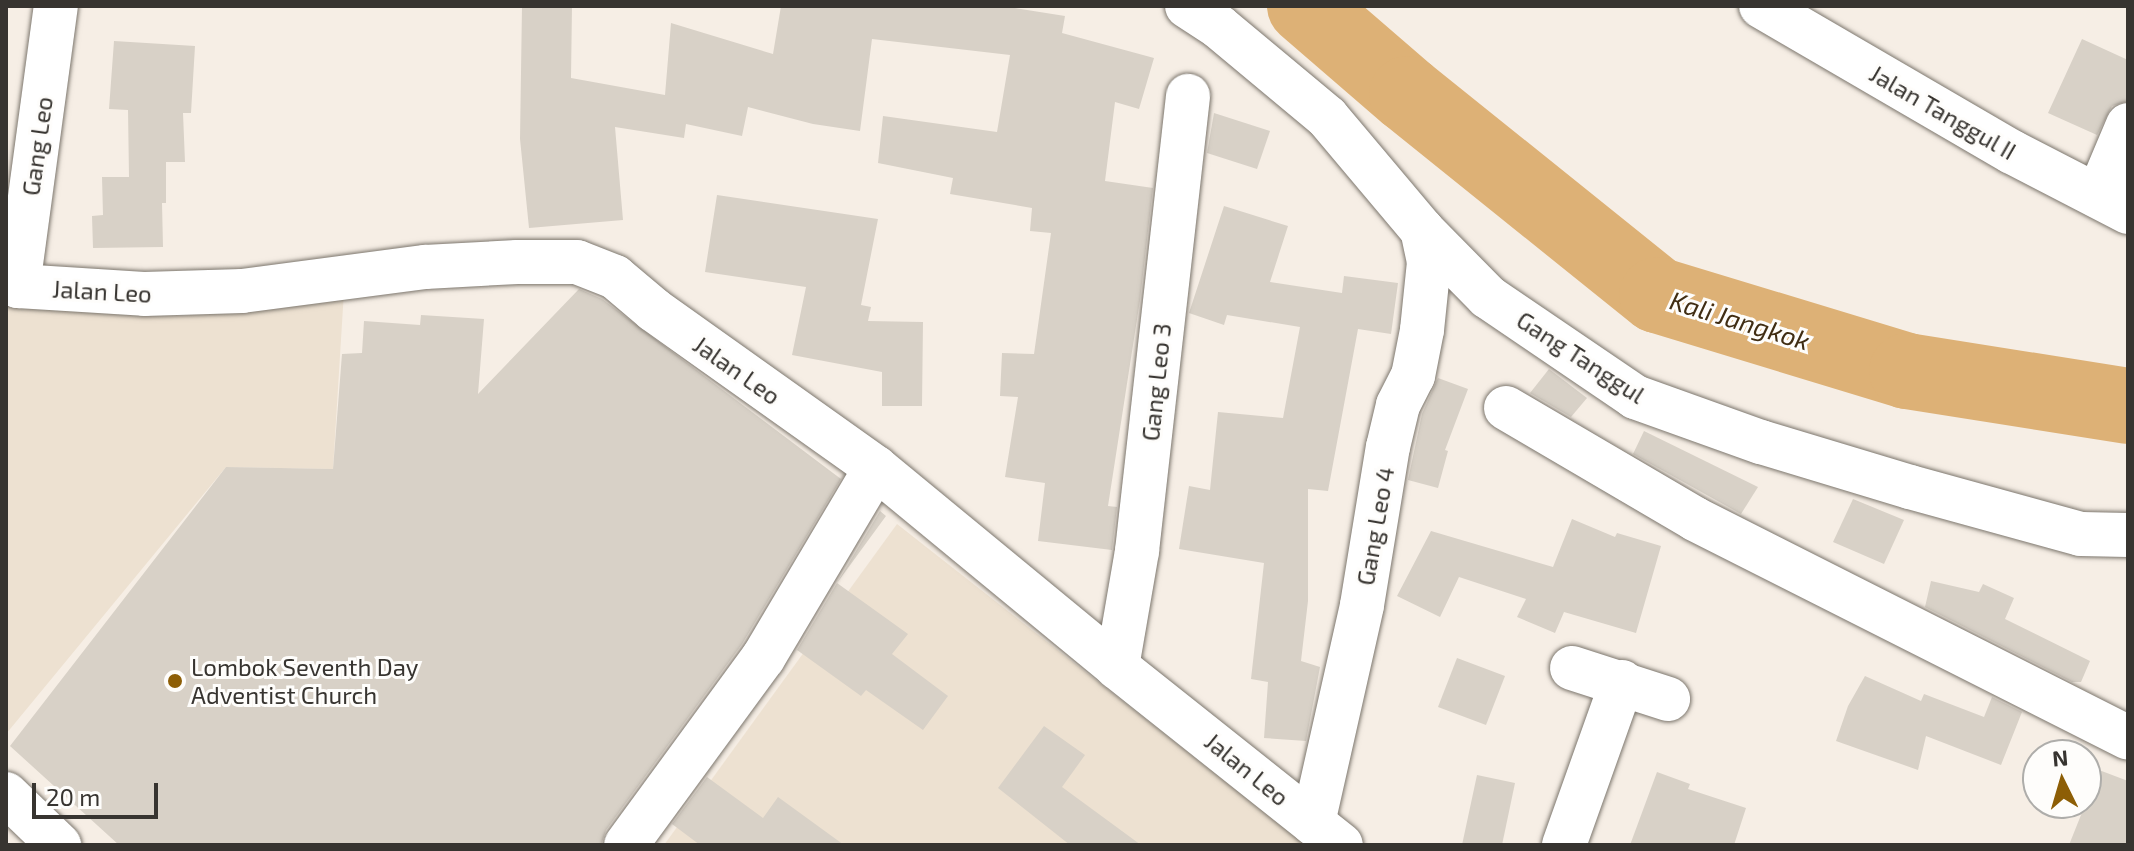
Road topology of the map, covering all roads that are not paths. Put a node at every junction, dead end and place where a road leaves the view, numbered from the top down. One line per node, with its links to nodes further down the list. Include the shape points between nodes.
1 (56, 6): 8 (street, Gang Leo)
2 (1187, 6): 7 (street, Gang Tanggul, via 1327,117)
3 (1761, 6): 6 (street, Jalan Tanggul II)
4 (1188, 96): 12 (street, Gang Leo 3, via 1137,551)
5 (2128, 125): 6 (street)
6 (2113, 204)
7 (1422, 230): 11 (street, Gang Tanggul, via 1488,297 1635,397 1924,491 2081,534); 18 (street, Gang Leo 4, via 1429,262 1422,330 1413,376 1398,405 1388,447)
8 (12, 284): 10 (street, Jalan Leo, via 144,294 242,291 425,267 577,262 615,277)
9 (1506, 408): 16 (street, via 1695,519)
10 (876, 468): 12 (street, Jalan Leo); 20 (street, via 763,658)
11 (2128, 535)
12 (1117, 667): 18 (street, Jalan Leo)
13 (1572, 668): 14 (street)
14 (1622, 682): 15 (street); 21 (street)
15 (1668, 699)
16 (2128, 738)
17 (6, 794): 19 (street)
18 (1327, 834)
19 (59, 845)
20 (626, 845)
21 (1564, 845)

